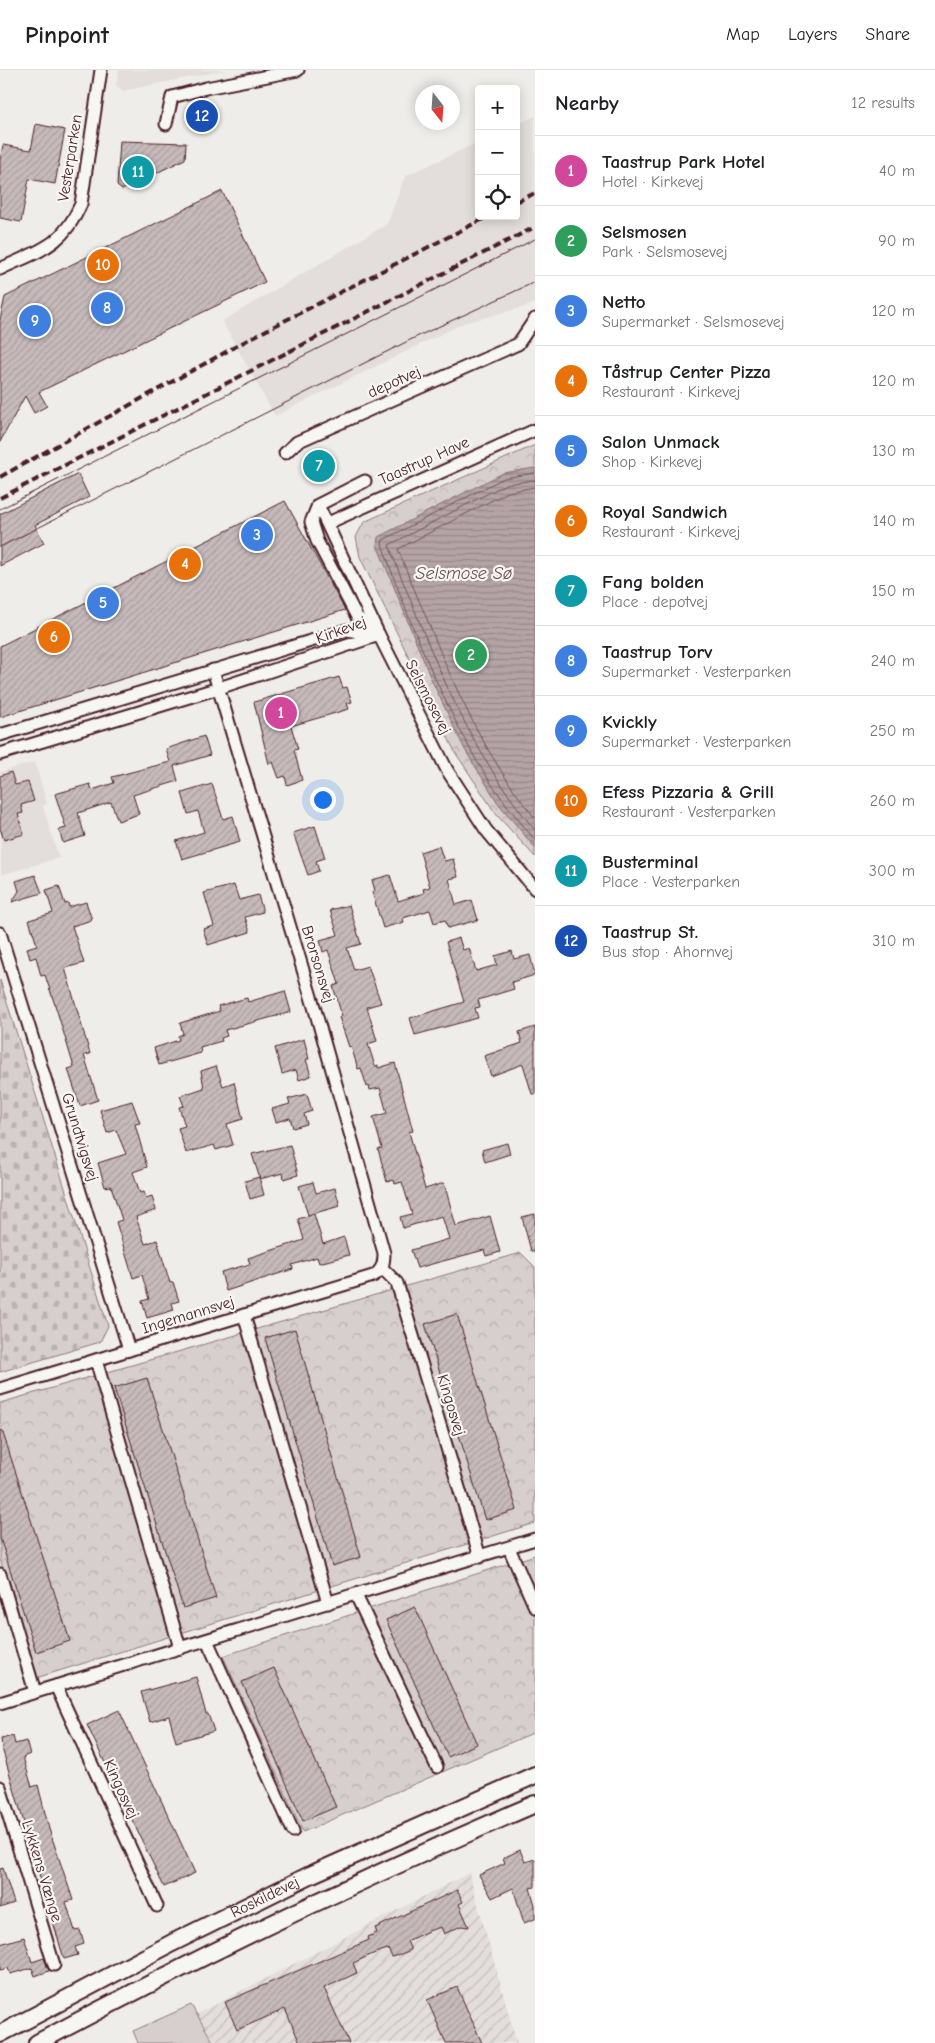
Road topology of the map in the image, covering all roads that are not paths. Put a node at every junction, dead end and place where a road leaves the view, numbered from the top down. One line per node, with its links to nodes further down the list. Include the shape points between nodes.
1 (101, 70): 4 (street, Vesterparken, via 81,204 73,222 61,238)
2 (298, 70): 3 (street, via 172,97)
3 (166, 124)
4 (0, 269)
5 (535, 319): 7 (street, depotvej, via 518,344 297,442)
6 (533, 432): 10 (street, Taastrup Have)
7 (285, 453)
8 (365, 480): 9 (street)
9 (318, 505): 10 (street, Selsmosevej); 11 (street, via 311,522 316,541 357,617)
10 (328, 523): 11 (street, Selsmosevej)
11 (379, 635): 12 (street, Kirkevej, via 347,630); 13 (street, Kirkevej); 16 (street, Selsmosevej, via 447,770 486,830)
12 (213, 670): 13 (street, Brorsonsvej); 14 (street, Kirkevej)
13 (219, 688): 15 (street, Kirkevej); 18 (street, Brorsonsvej, via 370,1202 384,1253)
14 (0, 734)
15 (0, 754)
16 (535, 889)
17 (0, 933): 20 (street, Grundtvigsvej)
18 (382, 1268): 19 (street, Ingemannsvej, via 373,1276); 25 (street, Kingosvej, via 398,1283)
19 (244, 1315): 20 (street, Ingemannsvej); 28 (street)
20 (129, 1350): 21 (street, Ingemannsvej)
21 (96, 1360): 22 (street, Ingemannsvej); 31 (street)
22 (0, 1389)
23 (535, 1539): 24 (street)
24 (508, 1548): 25 (street); 29 (street)
25 (480, 1557): 27 (street)
26 (0, 1574): 33 (street)
27 (356, 1595): 28 (street); 35 (street)
28 (328, 1603): 30 (street)
29 (535, 1607)
30 (208, 1640): 31 (street); 39 (street)
31 (180, 1648): 32 (street)
32 (56, 1686): 33 (street); 40 (street, Kingosvej)
33 (35, 1692): 34 (street)
34 (0, 1702)
35 (437, 1767)
36 (535, 1775): 42 (main road, Roskildevej, via 302,1879 172,1942)
37 (0, 1787): 41 (street, Lykkens Vænge)
38 (535, 1804): 43 (main road, Roskildevej, via 320,1899)
39 (293, 1831)
40 (157, 1906)
41 (54, 1965)
42 (0, 2034)
43 (37, 2043)

